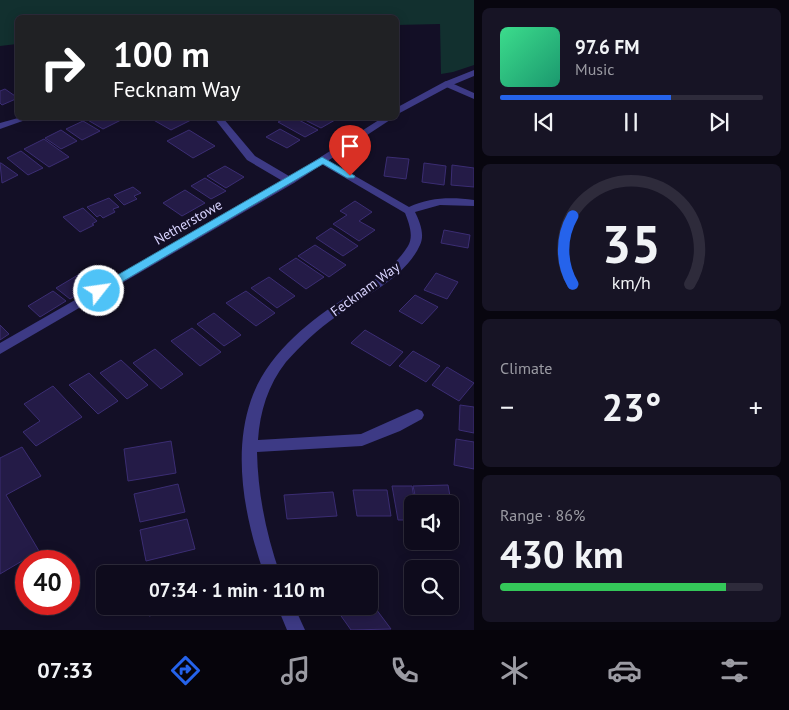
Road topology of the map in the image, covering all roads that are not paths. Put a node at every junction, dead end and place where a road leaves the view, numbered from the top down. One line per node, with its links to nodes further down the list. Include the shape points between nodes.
1 (474, 74): 2 (street)
2 (447, 84): 3 (street); 4 (street)
3 (474, 96)
4 (399, 110)
5 (20, 120): 8 (street)
6 (220, 120): 10 (street, via 252,158)
7 (385, 120): 9 (street, Netherstowe)
8 (0, 126)
9 (322, 160): 10 (street, Netherstowe); 12 (street)
10 (290, 181): 13 (street, Netherstowe)
11 (474, 203): 12 (street, via 420,204)
12 (409, 211): 15 (street, Fecknam Way, via 414,220 415,244 399,266 295,344 267,378 255,410)
13 (0, 349)
14 (417, 415): 15 (street, via 362,440)
15 (249, 446): 16 (street, Fecknam Way, via 252,499)
16 (269, 565)
17 (289, 615): 18 (street)
18 (296, 630)

